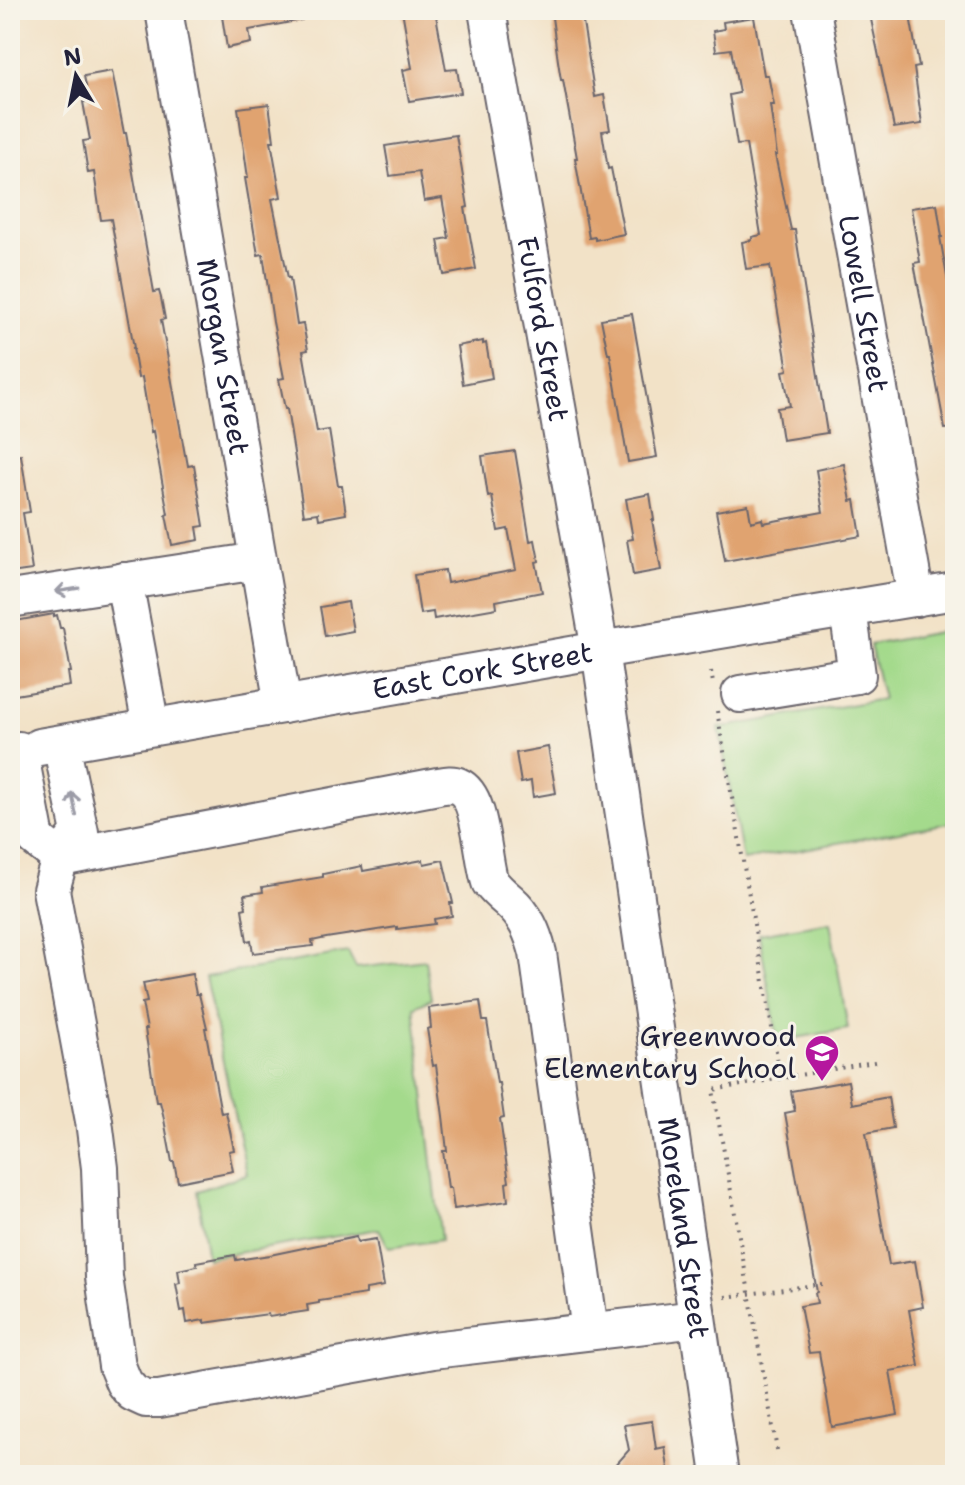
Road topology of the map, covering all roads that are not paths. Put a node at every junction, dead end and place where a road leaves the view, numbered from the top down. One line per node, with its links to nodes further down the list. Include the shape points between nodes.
1 (164, 10): 4 (street, Morgan Street)
2 (487, 10): 10 (street, Fulford Street)
3 (812, 10): 7 (street, Lowell Street)
4 (258, 561): 5 (street); 12 (street, Morgan Street)
5 (124, 581): 8 (street, one-way to 8); 13 (street)
6 (955, 591): 7 (street, East Cork Street)
7 (916, 598): 9 (street, East Cork Street)
8 (10, 599)
9 (848, 609): 10 (street, East Cork Street); 11 (street, via 857,675)
10 (600, 650): 12 (street, East Cork Street); 17 (street, Moreland Street)
11 (723, 693)
12 (283, 705): 13 (street, East Cork Street)
13 (151, 727): 14 (street, East Cork Street)
14 (61, 744): 15 (street, East Cork Street); 16 (street, one-way to 14, via 80,832)
15 (14, 751): 16 (street, via 36,839)
16 (60, 858): 18 (street, via 438,786 463,790 476,811 490,882 528,923 538,953); 18 (street, via 51,890 96,1134 104,1277 117,1366 133,1393 159,1399 433,1350)
17 (697, 1319): 18 (street); 19 (street, Moreland Street)
18 (590, 1331)
19 (720, 1475)

